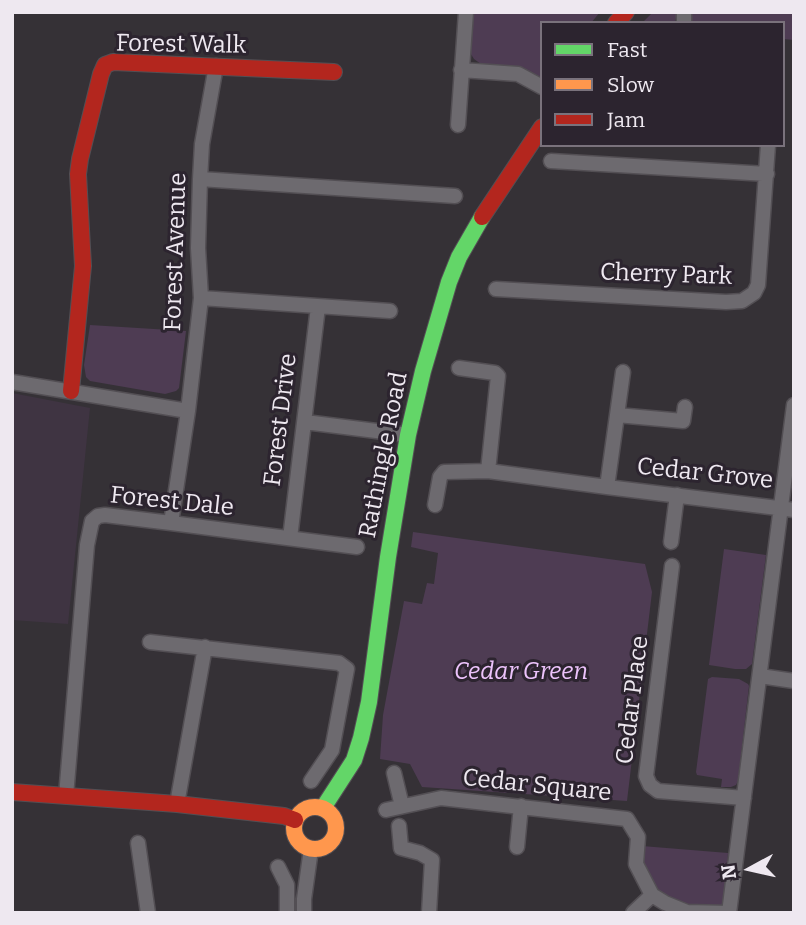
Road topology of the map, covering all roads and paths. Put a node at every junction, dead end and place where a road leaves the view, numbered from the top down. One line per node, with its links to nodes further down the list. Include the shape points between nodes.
1 (466, 12): 3 (street)
2 (216, 66): 4 (street, Forest Walk); 11 (street, Forest Avenue); 20 (street, Forest Walk, via 109,62 103,68 78,174 82,274)
3 (461, 70): 5 (street, via 518,74); 6 (street)
4 (334, 72)
5 (540, 86)
6 (458, 125)
7 (540, 130): 26 (street, Rathingle Road, via 459,257 435,325)
8 (768, 147): 10 (street, Cherry Park)
9 (551, 160): 10 (street)
10 (767, 174): 13 (street, Cherry Park, via 758,285 742,301)
11 (200, 179): 12 (street); 14 (street, Forest Avenue)
12 (455, 196)
13 (496, 289)
14 (201, 298): 15 (street); 23 (street, Forest Avenue)
15 (318, 307): 16 (street); 25 (street, Forest Drive)
16 (390, 311)
17 (459, 368): 27 (street, via 498,376)
18 (623, 372): 24 (street, Cedar Grove)
19 (12, 382): 20 (street)
20 (71, 391): 23 (street)
21 (790, 404): 31 (street, Cedar Grove)
22 (685, 407): 24 (street, Cedar Grove, via 683,421)
23 (188, 411): 32 (street, Forest Avenue)
24 (617, 415): 28 (street, Cedar Grove)
25 (305, 422): 26 (street); 33 (street, Forest Drive)
26 (408, 435): 49 (street, Rathingle Road, via 361,738 354,760)
27 (488, 471): 28 (street, Cedar Grove); 30 (street, Cedar Grove, via 444,472)
28 (607, 487): 29 (street, Cedar Grove)
29 (677, 495): 31 (street, Cedar Grove); 34 (street)
30 (435, 505)
31 (787, 509): 39 (street)
32 (171, 523): 33 (street, Forest Dale); 44 (street, Forest Dale, via 105,515 92,521)
33 (290, 538): 35 (street, Forest Dale)
34 (671, 542)
35 (357, 547)
36 (672, 566): 45 (street, Cedar Place, via 646,776 658,791)
37 (150, 642): 38 (street)
38 (205, 647): 42 (street, via 339,663 346,669 332,750); 46 (street)
39 (760, 676): 40 (street); 45 (street)
40 (794, 681)
41 (394, 773): 47 (street)
42 (311, 781)
43 (12, 792): 44 (street)
44 (66, 796): 46 (street)
45 (744, 798): 63 (street)
46 (177, 804): 51 (street)
47 (402, 806): 48 (street, Cedar Square, via 441,798); 50 (street, Cedar Square)
48 (521, 806): 54 (street); 57 (street, Cedar Square, via 627,819 638,837 636,864)
49 (323, 808): 51 (street, via 304,810); 55 (street, via 334,817 334,837 324,847)
50 (386, 810)
51 (295, 820): 55 (street, via 295,835)
52 (400, 826): 61 (street, via 401,848 432,860)
53 (138, 843): 58 (street)
54 (517, 847)
55 (311, 849): 60 (street)
56 (278, 867): 59 (street, via 286,885)
57 (652, 895): 62 (street); 63 (street, via 687,912)
58 (148, 913)
59 (287, 913)
60 (304, 913)
61 (429, 913)
62 (633, 913)
63 (729, 913)

